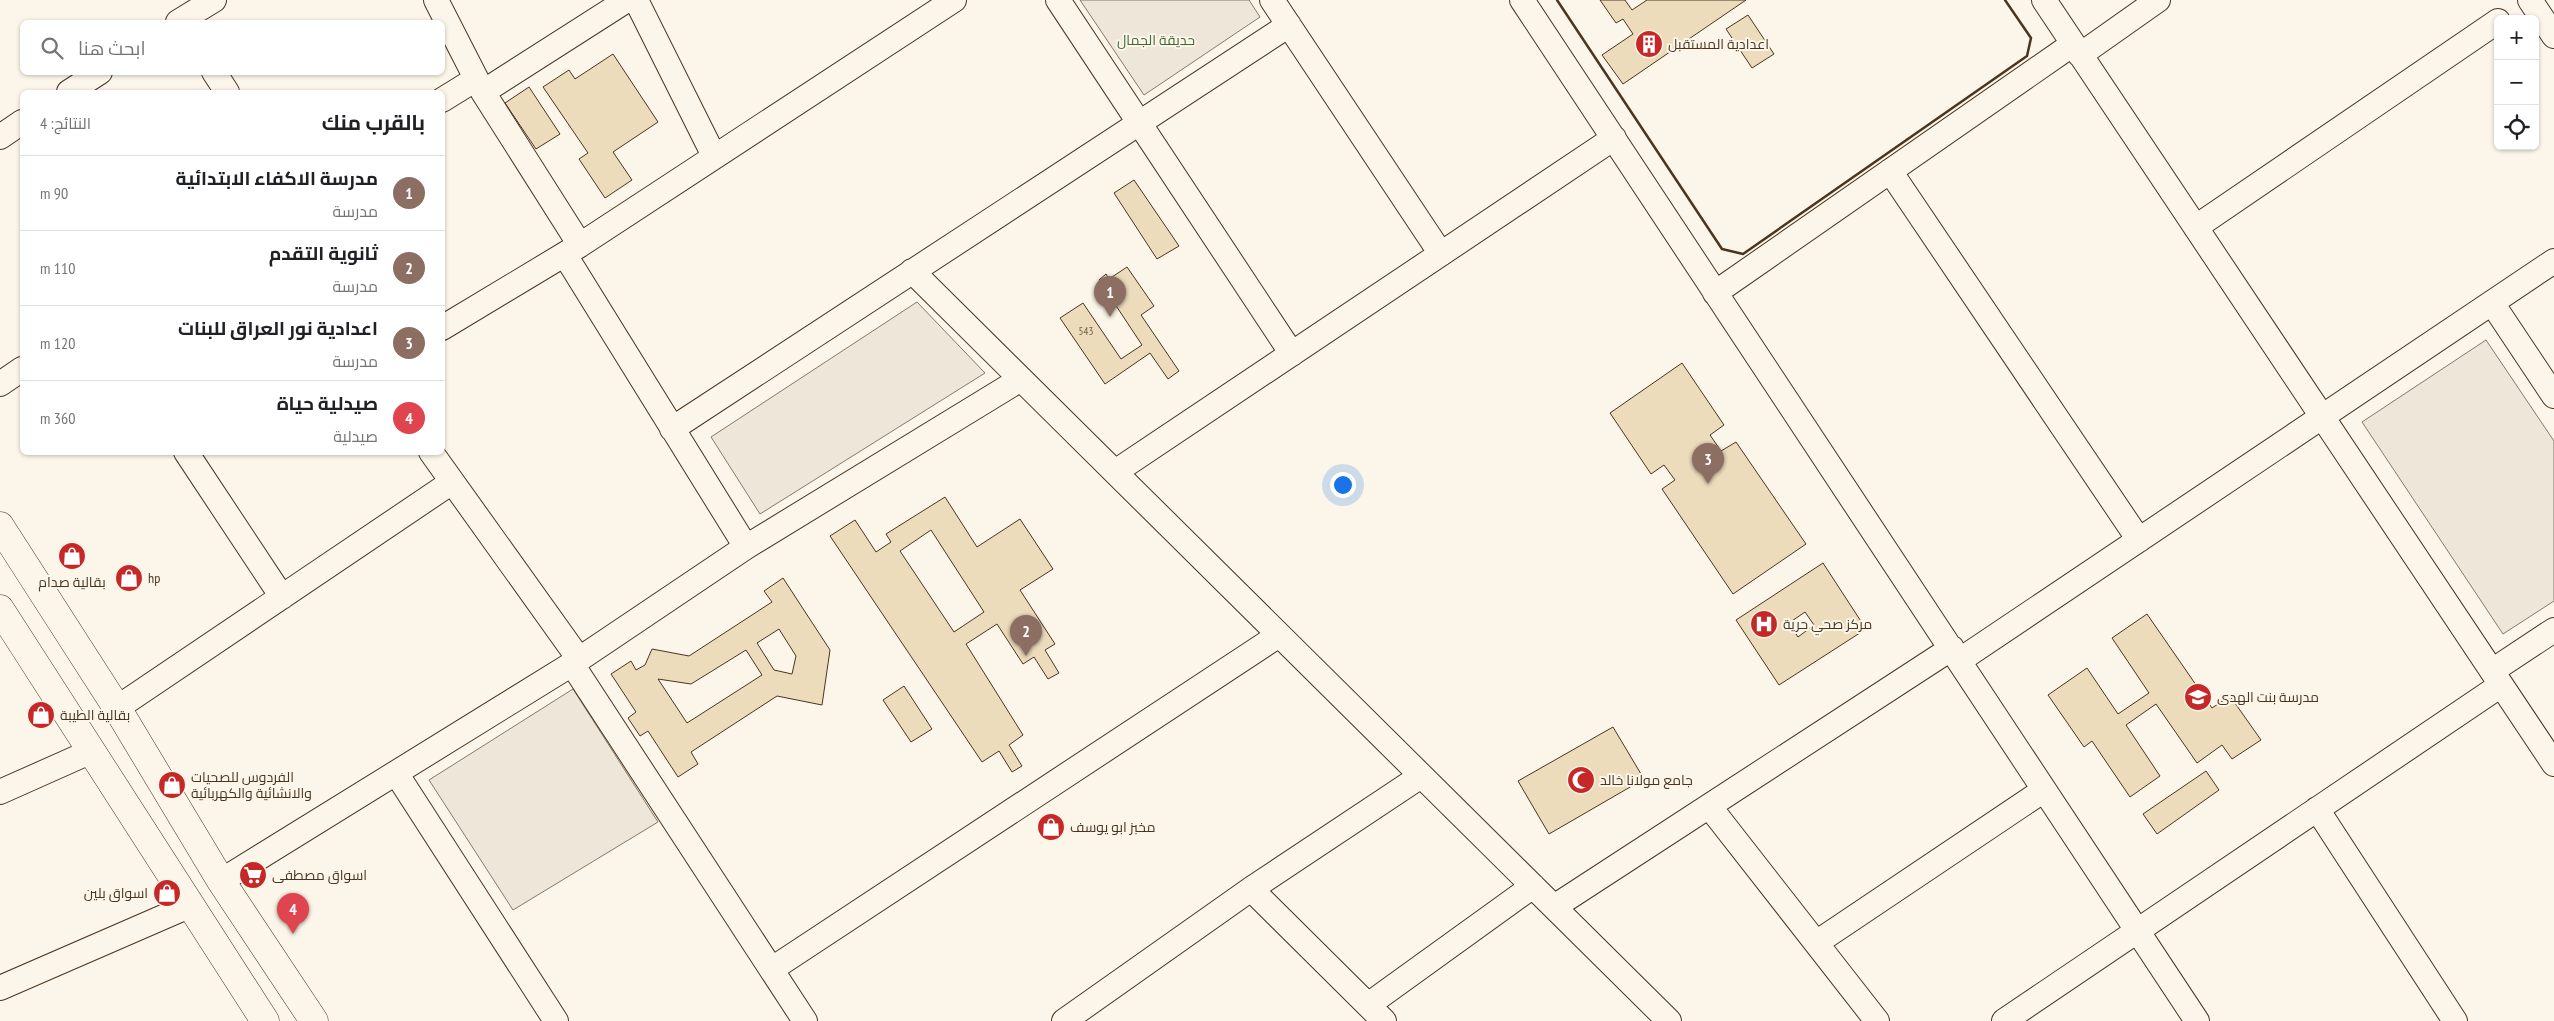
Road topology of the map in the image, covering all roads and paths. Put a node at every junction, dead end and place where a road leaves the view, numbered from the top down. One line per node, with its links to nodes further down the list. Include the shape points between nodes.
1 (214, 0): 13 (street)
2 (436, 0): 20 (street)
3 (627, 0): 20 (street)
4 (636, 0): 28 (street)
5 (954, 0): 28 (street)
6 (1058, 0): 25 (street)
7 (1272, 0): 14 (street)
8 (1522, 0): 27 (street)
9 (2044, 0): 17 (street)
10 (2158, 0): 17 (street)
11 (2529, 0): 12 (street); 16 (street)
12 (2507, 15)
13 (183, 20)
14 (1289, 24): 25 (street); 32 (street)
15 (2494, 24): 30 (street)
16 (2554, 36)
17 (2076, 49): 29 (street); 30 (street)
18 (95, 75): 21 (street)
19 (216, 75): 22 (street)
20 (480, 85): 23 (street); 31 (street)
21 (72, 90)
22 (225, 90)
23 (445, 99)
24 (20, 123): 26 (street)
25 (1139, 123): 34 (street); 38 (street)
26 (0, 137)
27 (1614, 138): 32 (street); 35 (street)
28 (714, 156): 31 (street)
29 (1890, 171): 35 (street); 50 (street)
30 (2196, 227): 43 (street)
31 (572, 250): 37 (street); 44 (street)
32 (1441, 254): 38 (street)
33 (2554, 261): 36 (street)
34 (912, 271): 40 (street); 44 (street)
35 (1715, 293): 56 (street)
36 (2492, 303): 42 (street); 43 (street)
37 (445, 326)
38 (1292, 354): 47 (street)
39 (20, 370): 41 (street)
40 (1021, 379): 47 (street); 51 (street)
41 (0, 384)
42 (2554, 396)
43 (2322, 417): 50 (street); 58 (street)
44 (672, 429): 51 (street)
45 (188, 455): 52 (street)
46 (433, 455): 48 (street)
47 (1115, 472): 55 (street)
48 (452, 482): 52 (street); 57 (street)
49 (0, 526): 59 (main road)
50 (2139, 540): 56 (street)
51 (746, 547): 57 (street)
52 (282, 597): 59 (street)
53 (0, 609): 60 (main road)
54 (2554, 630): 58 (street)
55 (1279, 635): 63 (street); 75 (street)
56 (1956, 654): 64 (street); 66 (street)
57 (575, 661): 62 (street); 75 (street)
58 (2497, 678): 61 (street); 67 (street)
59 (117, 708): 68 (main road)
60 (92, 751): 65 (street); 71 (main road)
61 (2554, 764)
62 (396, 773): 68 (street); 80 (street)
63 (1422, 776): 69 (street); 70 (street)
64 (2044, 790): 73 (street); 74 (street)
65 (0, 792)
66 (1709, 806): 72 (street); 74 (street)
67 (2317, 809): 73 (street); 87 (street)
68 (221, 881): 79 (main road)
69 (1533, 886): 72 (street); 77 (street)
70 (1251, 889): 77 (street); 82 (street)
71 (192, 906): 76 (street); 78 (main road)
72 (1554, 907): 83 (street)
73 (2138, 931): 85 (street); 86 (street)
74 (1816, 943): 84 (street)
75 (772, 969): 81 (street)
76 (0, 988)
77 (1376, 1013)
78 (265, 1021)
79 (314, 1021)
80 (556, 1021)
81 (805, 1021)
82 (1064, 1021)
83 (1669, 1021)
84 (1877, 1021)
85 (2004, 1021)
86 (2197, 1021)
87 (2454, 1021)

